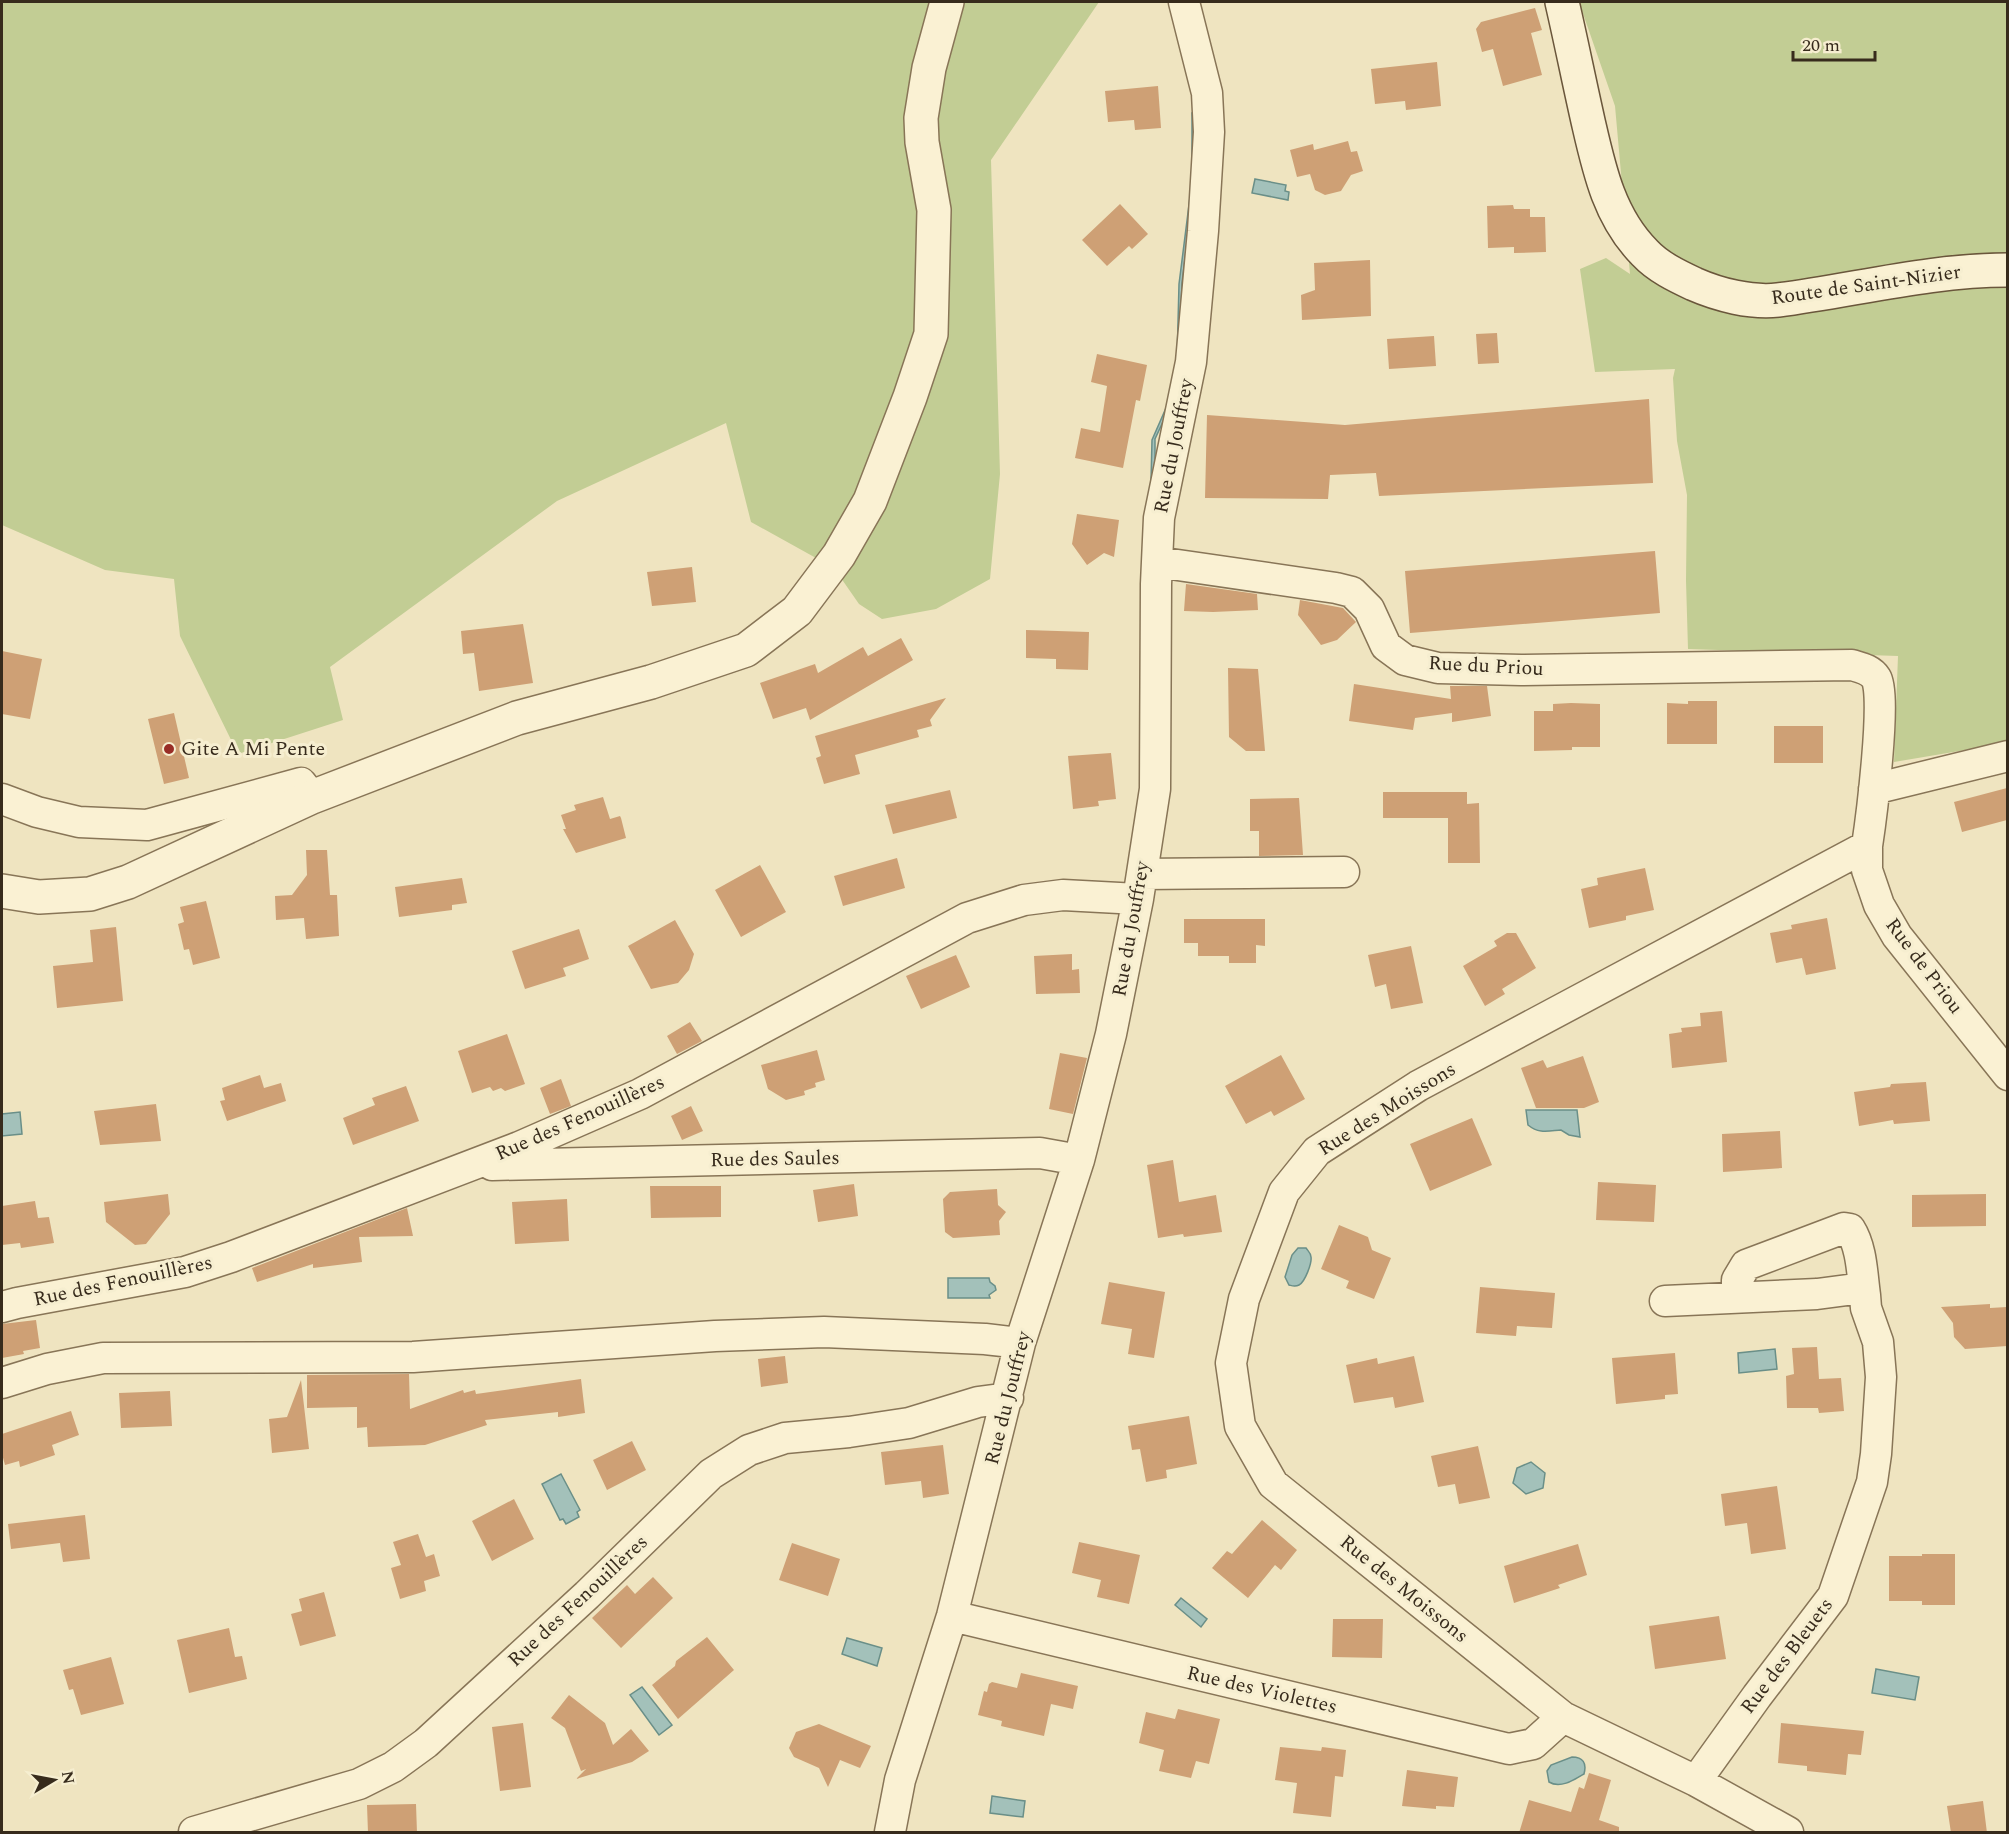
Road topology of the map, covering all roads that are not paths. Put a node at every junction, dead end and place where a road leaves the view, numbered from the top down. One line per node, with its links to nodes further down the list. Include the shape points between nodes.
1 (947, 2): 8 (street, via 929,68 921,118 921,142 934,210 931,334 870,501 839,555 797,610 746,650 651,682 517,718)
2 (1184, 2): 5 (street, Rue du Jouffrey, via 1207,93 1209,132 1191,362 1159,518)
3 (1562, 2): 4 (street, Route de Saint-Nizier, via 1611,203 1645,253 1673,274 1704,289 1737,298 1775,300 1937,273)
4 (2007, 270)
5 (1157, 562): 7 (street, Rue du Priou, via 1352,592 1369,609 1386,646 1405,660 1438,668 1852,665 1867,669 1877,679 1880,693); 12 (street, Rue du Jouffrey, via 1155,789)
6 (2007, 756): 7 (street)
7 (1874, 789): 10 (street)
8 (312, 797): 9 (street, via 301,783 147,825 79,822); 13 (street, via 128,882 90,894 39,897)
9 (2, 798)
10 (1868, 846): 14 (street, Rue de Priou, via 1867,870 1879,905 1897,936); 25 (street, Rue des Moissons, via 1418,1086 1317,1151 1284,1192 1244,1299 1231,1363 1240,1426 1273,1484)
11 (1344, 872): 12 (street, Rue des Fenouillères)
12 (1140, 887): 15 (street, Rue du Jouffrey, via 1111,1034); 16 (street, Rue des Fenouillères, via 1024,900 967,918 640,1094)
13 (2, 891)
14 (2007, 1075)
15 (1079, 1161): 16 (street, Rue des Saules, via 1040,1153); 21 (street, Rue du Jouffrey)
16 (470, 1166): 20 (street, Rue des Fenouillères, via 185,1272)
17 (1865, 1295): 18 (street, via 1855,1289); 18 (street, Rue des Bleuets, via 1854,1235 1844,1228 1746,1265 1737,1280); 26 (street, Rue des Bleuets, via 1878,1342 1881,1377 1876,1454 1872,1482 1837,1585 1833,1596)
18 (1737, 1297): 19 (street)
19 (1665, 1301)
20 (2, 1308)
21 (1020, 1343): 22 (street, via 824,1332 413,1358 104,1358); 23 (street, Rue du Jouffrey)
22 (2, 1383)
23 (1008, 1398): 24 (street, Rue du Jouffrey); 27 (street, Rue des Fenouillères, via 978,1402 909,1423 785,1438 749,1450 711,1474 578,1603 426,1743 393,1767 359,1784)
24 (952, 1616): 25 (street, Rue des Violettes, via 1509,1749 1533,1744); 28 (street, Rue du Jouffrey, via 900,1780)
25 (1563, 1717): 26 (street, Rue des Moissons)
26 (1696, 1781): 29 (street, Rue des Moissons)
27 (194, 1833)
28 (890, 1833)
29 (1788, 1833)

